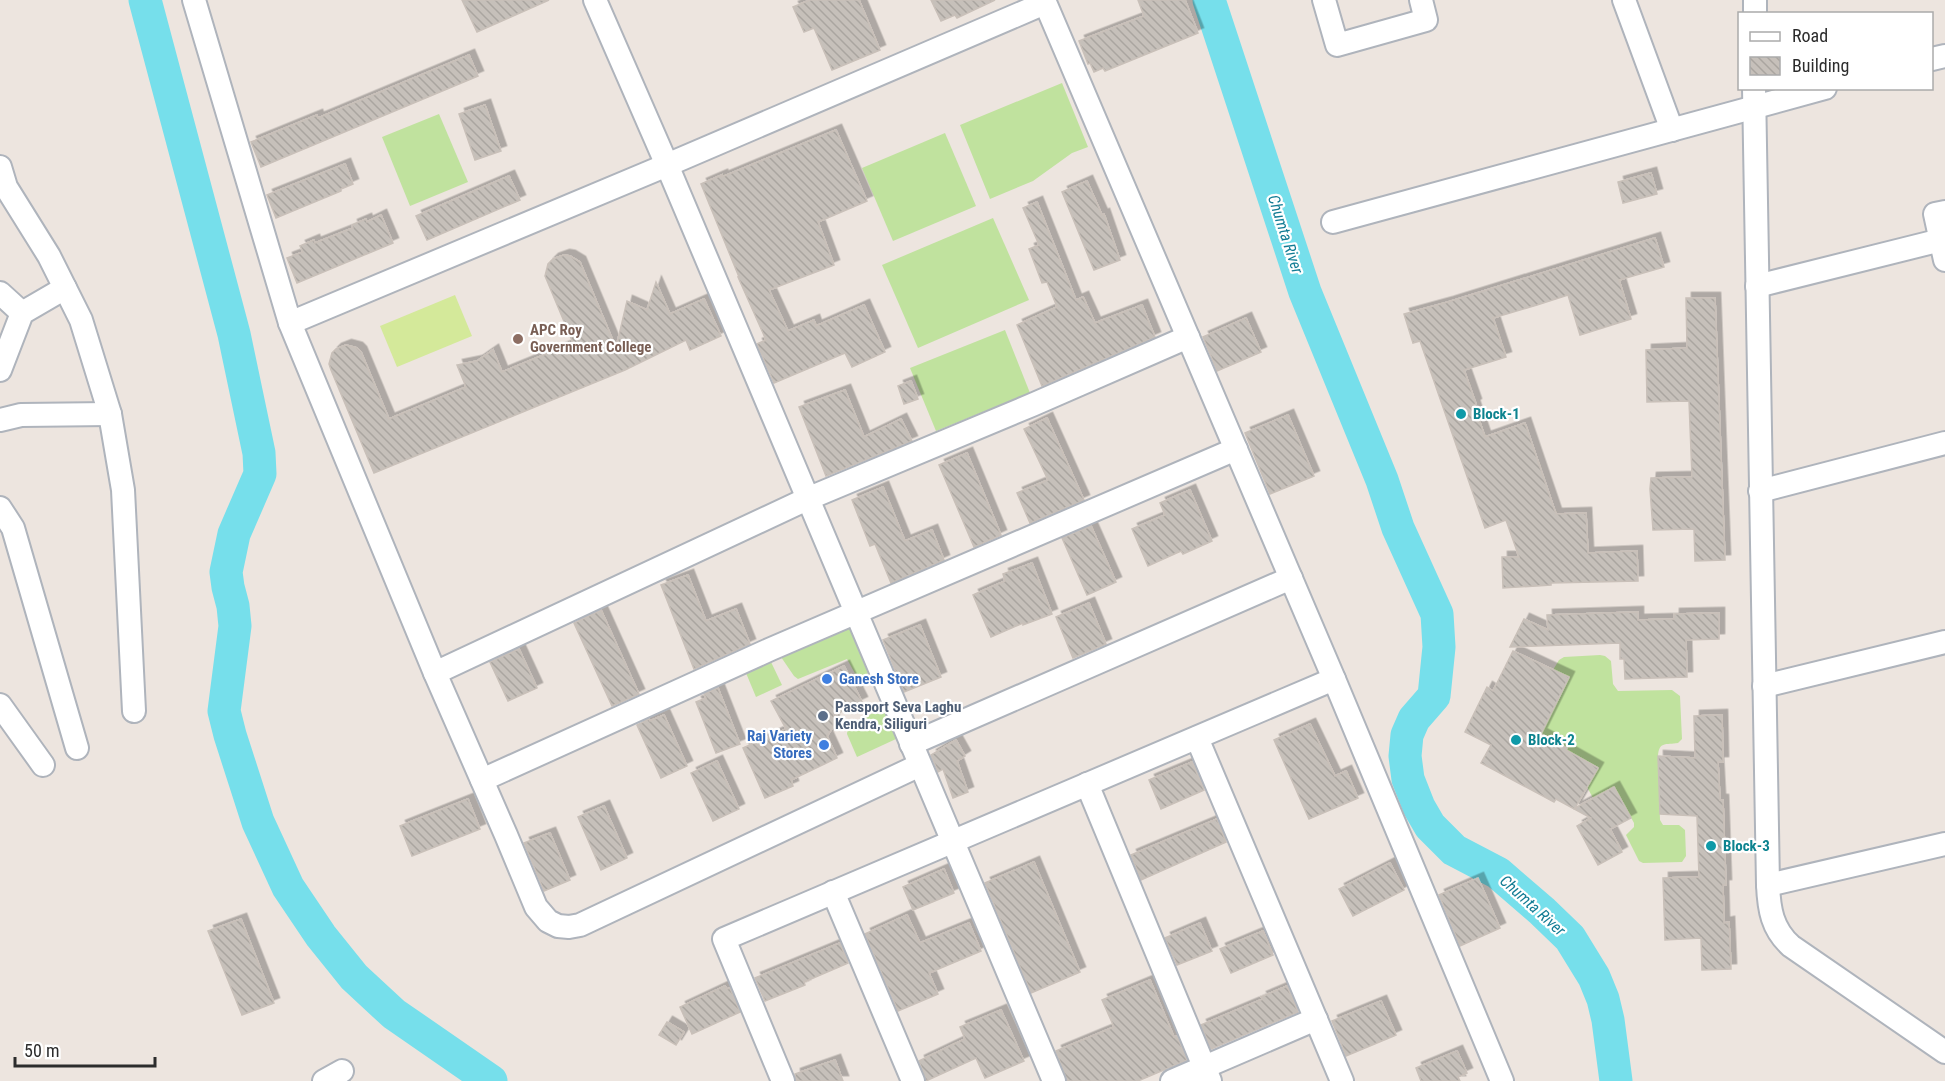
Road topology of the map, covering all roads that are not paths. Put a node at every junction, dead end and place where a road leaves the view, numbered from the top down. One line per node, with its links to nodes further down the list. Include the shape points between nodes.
1 (194, 0): 20 (street)
2 (595, 0): 10 (street)
3 (1324, 0): 4 (street, via 1337,45 1426,20)
4 (1420, 0)
5 (1624, 0): 9 (street)
6 (1045, 2): 10 (street); 21 (street)
7 (1811, 90): 8 (street)
8 (1753, 98): 9 (street); 16 (street)
9 (1672, 130): 14 (street)
10 (667, 165): 20 (street); 28 (street)
11 (0, 167): 12 (street)
12 (5, 191): 17 (street, via 49,256)
13 (1945, 212): 15 (street, via 1935,214)
14 (1333, 222)
15 (1943, 250): 16 (street)
16 (1757, 286): 27 (street)
17 (65, 288): 19 (street); 23 (street, via 81,320)
18 (0, 293): 19 (street)
19 (22, 313): 22 (street)
20 (290, 323): 33 (street)
21 (1188, 337): 26 (street); 28 (street)
22 (0, 370)
23 (110, 414): 24 (street, via 21,415); 36 (street, via 123,490)
24 (0, 420)
25 (1945, 443): 27 (street)
26 (1236, 449): 30 (street); 31 (street)
27 (1761, 491): 35 (street)
28 (807, 499): 31 (street); 33 (street)
29 (0, 508): 40 (street, via 14,528)
30 (1291, 578): 34 (street); 39 (street)
31 (855, 613): 39 (street); 43 (street)
32 (1945, 642): 35 (street)
33 (435, 673): 43 (street)
34 (1334, 679): 38 (street); 57 (street)
35 (1764, 686): 47 (street)
36 (134, 711)
37 (4, 720): 41 (street)
38 (1197, 738): 44 (street); 49 (street)
39 (911, 744): 42 (street)
40 (77, 748)
41 (44, 765)
42 (920, 765): 43 (street, via 569,927 558,926 540,915); 45 (street)
43 (482, 780)
44 (1087, 784): 45 (street); 51 (street)
45 (952, 842): 48 (street); 54 (street)
46 (1945, 844): 47 (street)
47 (1768, 885): 50 (street, via 1770,913 1783,939)
48 (833, 892): 52 (street, via 724,939); 53 (street)
49 (1316, 1019): 51 (street); 56 (street)
50 (1945, 1052)
51 (1207, 1074): 55 (street)
52 (783, 1081)
53 (913, 1081)
54 (1054, 1081)
55 (1172, 1081)
56 (1342, 1081)
57 (1502, 1081)

